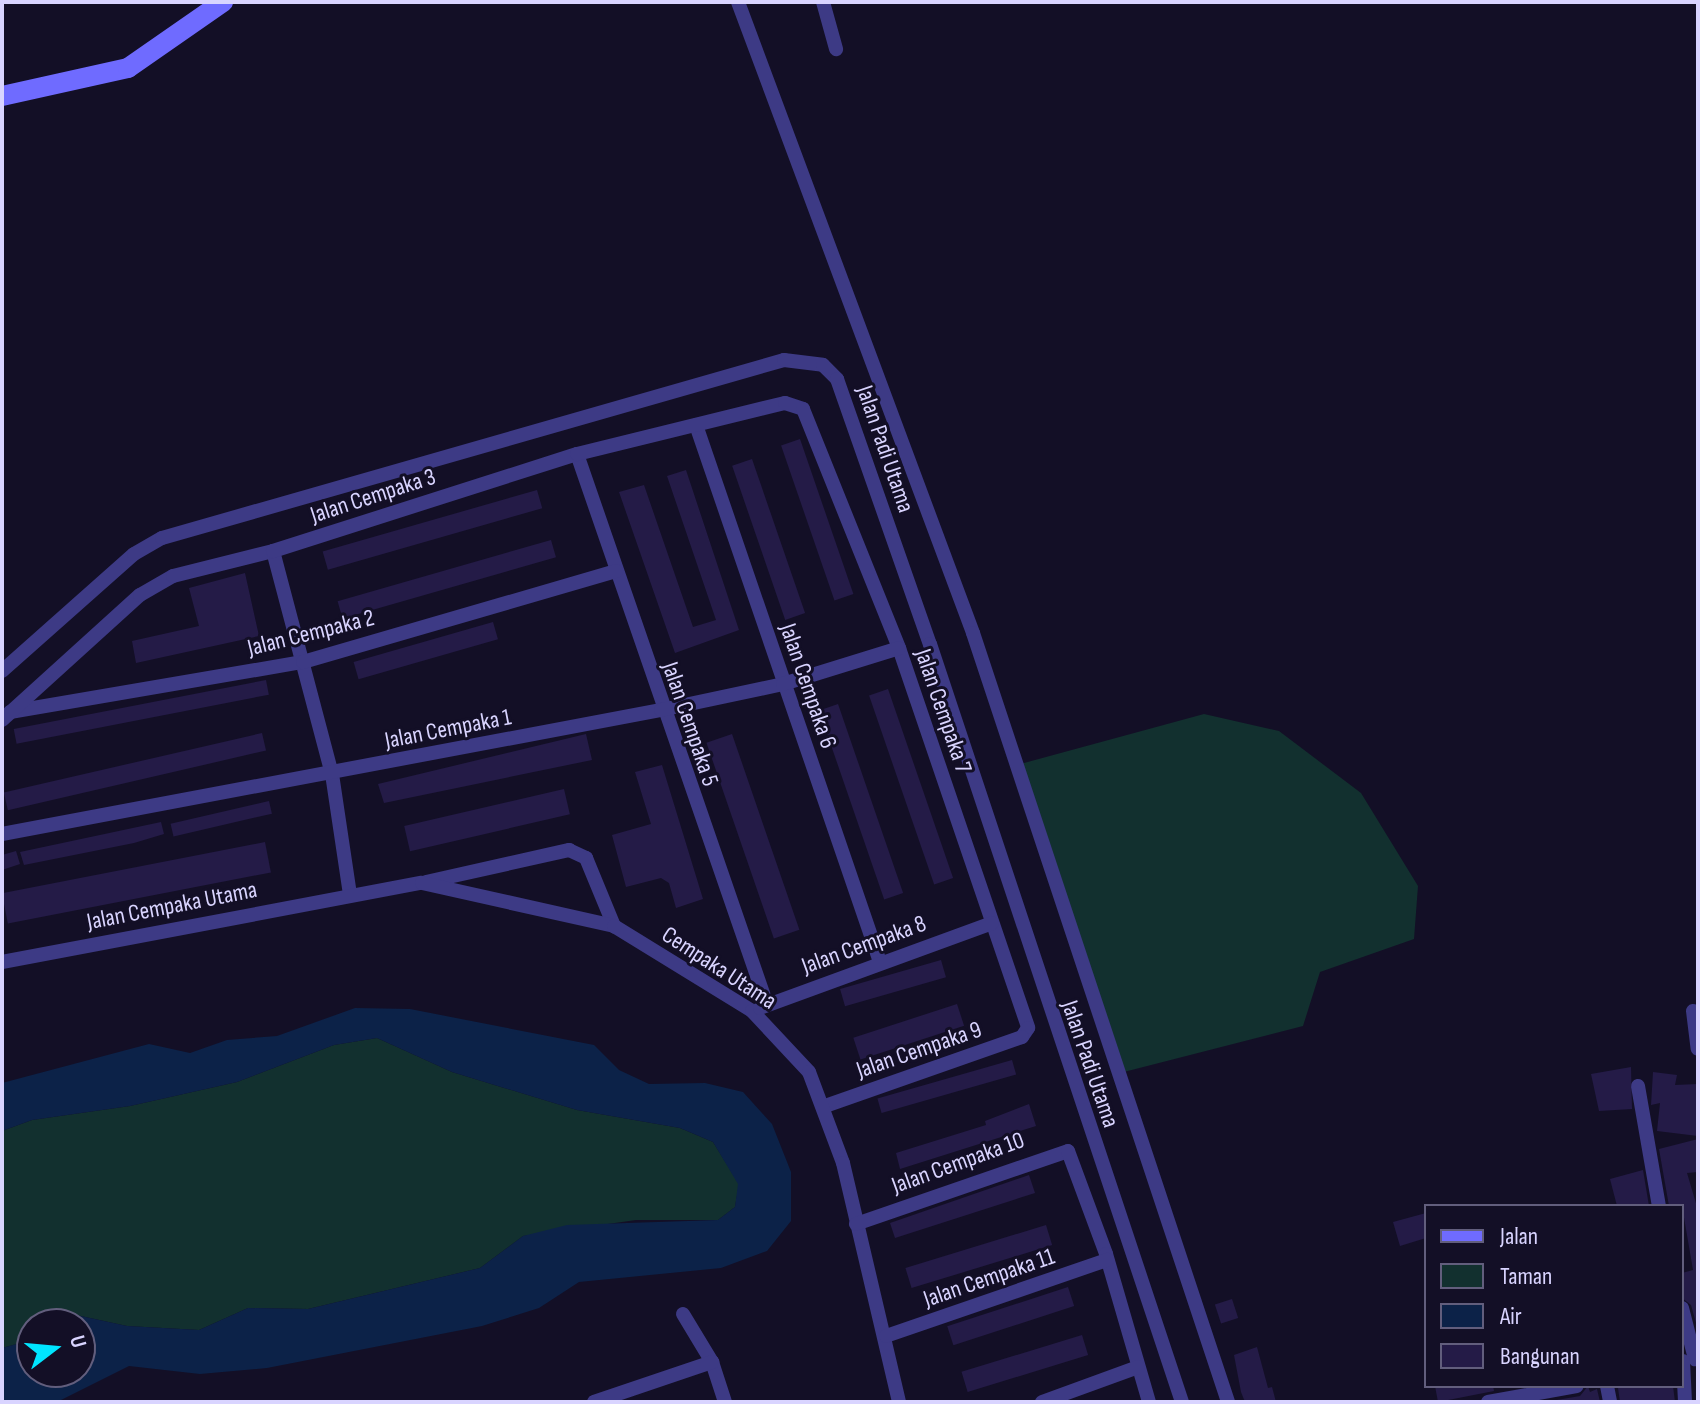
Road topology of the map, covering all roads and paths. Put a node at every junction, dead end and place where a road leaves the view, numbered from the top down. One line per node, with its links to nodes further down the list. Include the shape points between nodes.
1 (223, 2): 5 (street, via 128,68)
2 (738, 2): 49 (street, via 973,633)
3 (823, 2): 4 (street)
4 (836, 49)
5 (2, 96)
6 (803, 409): 7 (street, Jalan Cempaka 3, via 785,403); 11 (street, Jalan Cempaka 7)
7 (696, 425): 8 (street, Jalan Cempaka 3); 14 (street, Jalan Cempaka 6)
8 (577, 454): 9 (street, Jalan Cempaka 3); 10 (street, Jalan Cempaka 5)
9 (273, 551): 12 (street); 16 (street, Jalan Cempaka 3, via 154,584)
10 (616, 571): 12 (street, Jalan Cempaka 2); 15 (street, Jalan Cempaka 5)
11 (899, 648): 14 (street, Jalan Cempaka 1); 21 (street, Jalan Cempaka 7)
12 (303, 662): 16 (street, Jalan Cempaka 2); 17 (street)
13 (2, 671): 48 (street, Jalan Padi Utama, via 134,554 162,538 784,360 823,365 837,379 930,644)
14 (783, 684): 15 (street, Jalan Cempaka 1); 24 (street, Jalan Cempaka 6)
15 (661, 710): 17 (street, Jalan Cempaka 1); 25 (street, Jalan Cempaka 5)
16 (6, 716)
17 (332, 774): 18 (street, Jalan Cempaka 1); 20 (street)
18 (2, 834)
19 (422, 883): 20 (street, Cempaka Utama); 22 (street, Cempaka Utama); 22 (street, via 569,850 586,858)
20 (350, 894): 23 (street, Jalan Cempaka Utama)
21 (992, 923): 24 (street, Jalan Cempaka 8); 28 (street, Jalan Cempaka 7)
22 (614, 926): 26 (street, Cempaka Utama)
23 (2, 962)
24 (880, 962): 25 (street, Jalan Cempaka 8)
25 (767, 1005): 26 (street, Jalan Cempaka 8)
26 (752, 1011): 31 (street, Cempaka Utama, via 809,1072)
27 (1693, 1011): 29 (street)
28 (1027, 1033): 31 (street, Jalan Cempaka 9)
29 (1698, 1049)
30 (1638, 1086): 32 (street)
31 (825, 1106): 33 (street, Cempaka Utama)
32 (1659, 1204)
33 (856, 1224): 34 (street, Jalan Cempaka 10, via 1059,1150 1074,1158); 37 (street, Cempaka Utama)
34 (1107, 1260): 37 (street, Jalan Cempaka 11); 40 (street)
35 (683, 1314): 39 (street)
36 (1684, 1321): 38 (street)
37 (886, 1336): 43 (street, Cempaka Utama)
38 (1690, 1360): 51 (street)
39 (712, 1362): 44 (street); 45 (street)
40 (1138, 1367): 46 (street); 47 (street)
41 (1567, 1388): 42 (street)
42 (1504, 1400): 50 (street)
43 (899, 1401)
44 (594, 1402)
45 (725, 1402)
46 (1042, 1402)
47 (1149, 1402)
48 (1182, 1402)
49 (1228, 1402)
50 (1488, 1402)
51 (1685, 1402)

